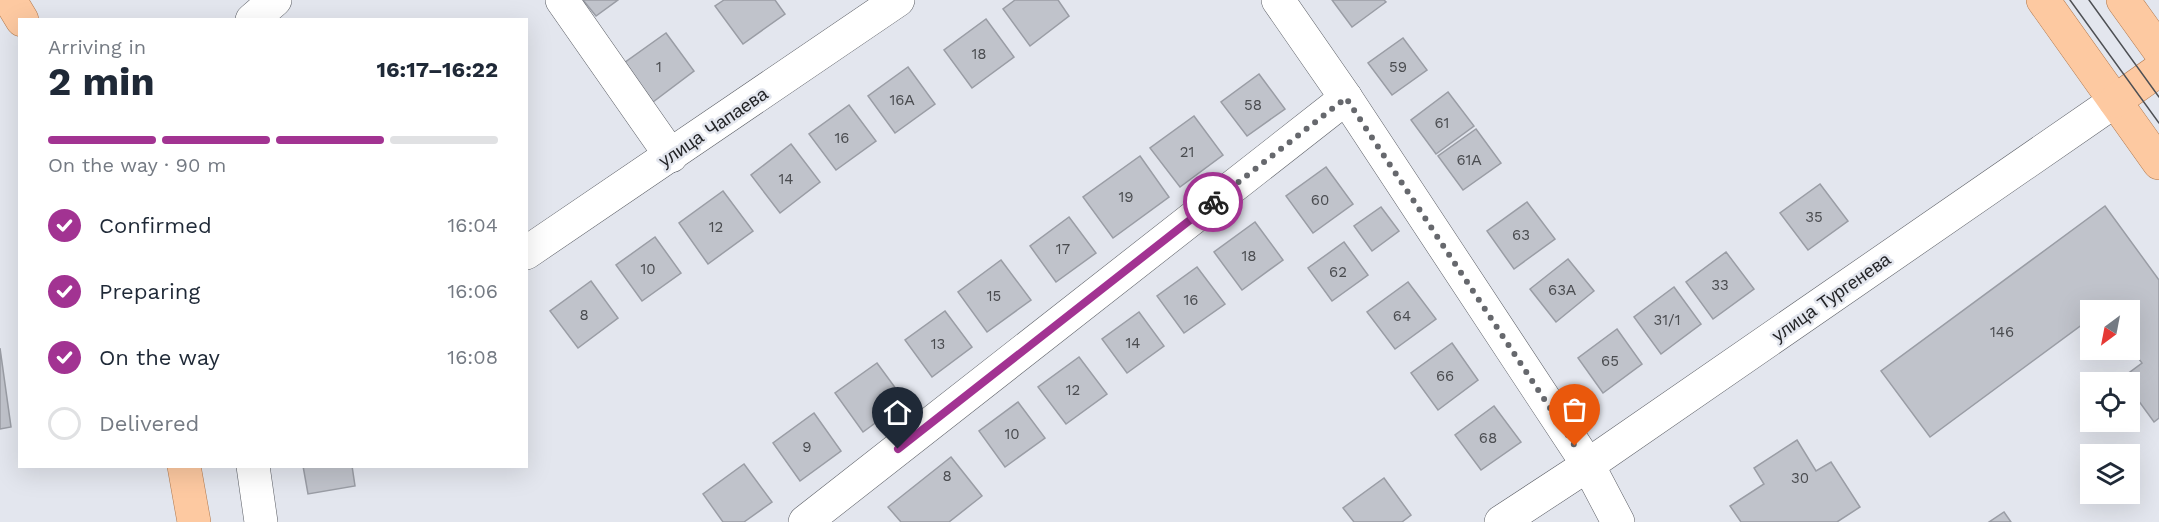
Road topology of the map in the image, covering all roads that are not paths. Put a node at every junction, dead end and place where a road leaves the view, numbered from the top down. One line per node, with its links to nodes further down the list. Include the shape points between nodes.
1 (10, 0): 8 (main road)
2 (275, 0): 9 (street)
3 (562, 0): 14 (street)
4 (898, 0): 14 (street, улица Чапаева)
5 (1278, 0): 12 (street)
6 (2043, 0): 13 (main road)
7 (2123, 0): 10 (main road)
8 (21, 18)
9 (254, 18)
10 (2159, 50)
11 (2159, 70): 13 (main road, улица Тургенева)
12 (1346, 98): 17 (street); 22 (street)
13 (2115, 101): 15 (main road); 17 (street, улица Тургенева)
14 (671, 156): 16 (street, улица Чапаева)
15 (2159, 163)
16 (528, 252)
17 (1588, 465): 23 (street, улица Тургенева); 24 (street)
18 (184, 468): 20 (main road)
19 (253, 468): 21 (street)
20 (194, 522)
21 (261, 522)
22 (805, 522)
23 (1501, 522)
24 (1618, 522)

